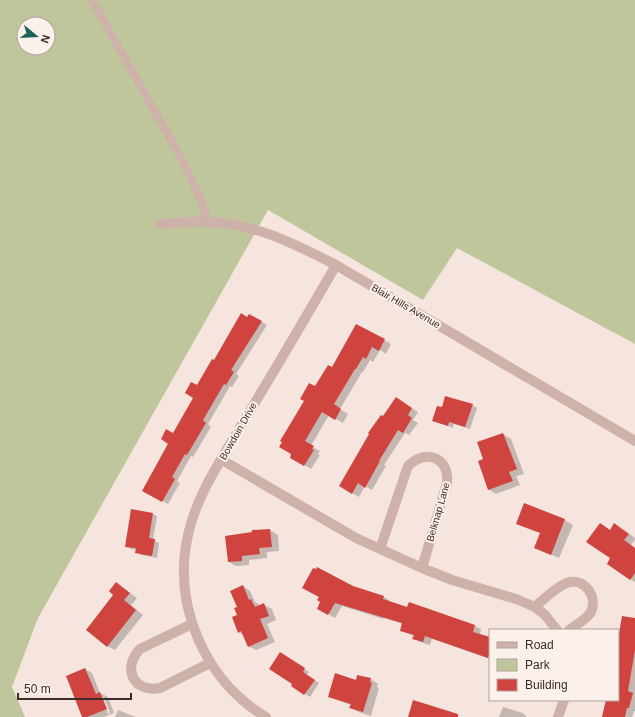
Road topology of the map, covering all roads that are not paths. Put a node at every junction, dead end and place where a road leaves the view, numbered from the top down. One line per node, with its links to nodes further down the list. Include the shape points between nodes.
1 (92, 0): 2 (lane, via 181,158 202,202)
2 (208, 222): 3 (street, Blair Hills Avenue); 4 (street, Blair Hills Avenue, via 257,230 276,236)
3 (160, 224)
4 (336, 265): 5 (street, Blair Hills Avenue); 6 (street, Bowdoin Drive)
5 (635, 441)
6 (222, 460): 7 (street); 10 (street, Bowdoin Drive, via 195,511 188,535 184,572)
7 (380, 550): 8 (street); 8 (street, Belknap Lane, via 408,466 422,457 435,458 442,463 448,476)
8 (422, 568): 9 (street)
9 (535, 608): 11 (street, via 545,615); 12 (street, via 560,586 574,582 582,584 589,589 593,605 590,613)
10 (192, 624): 13 (street, Bowdoin Drive); 13 (street, via 140,649 132,659 131,672 141,686 155,689)
11 (556, 629)
12 (570, 629)
13 (210, 663): 15 (street, Bowdoin Drive, via 230,687)
14 (564, 701): 16 (street)
15 (266, 717)
16 (558, 717)

